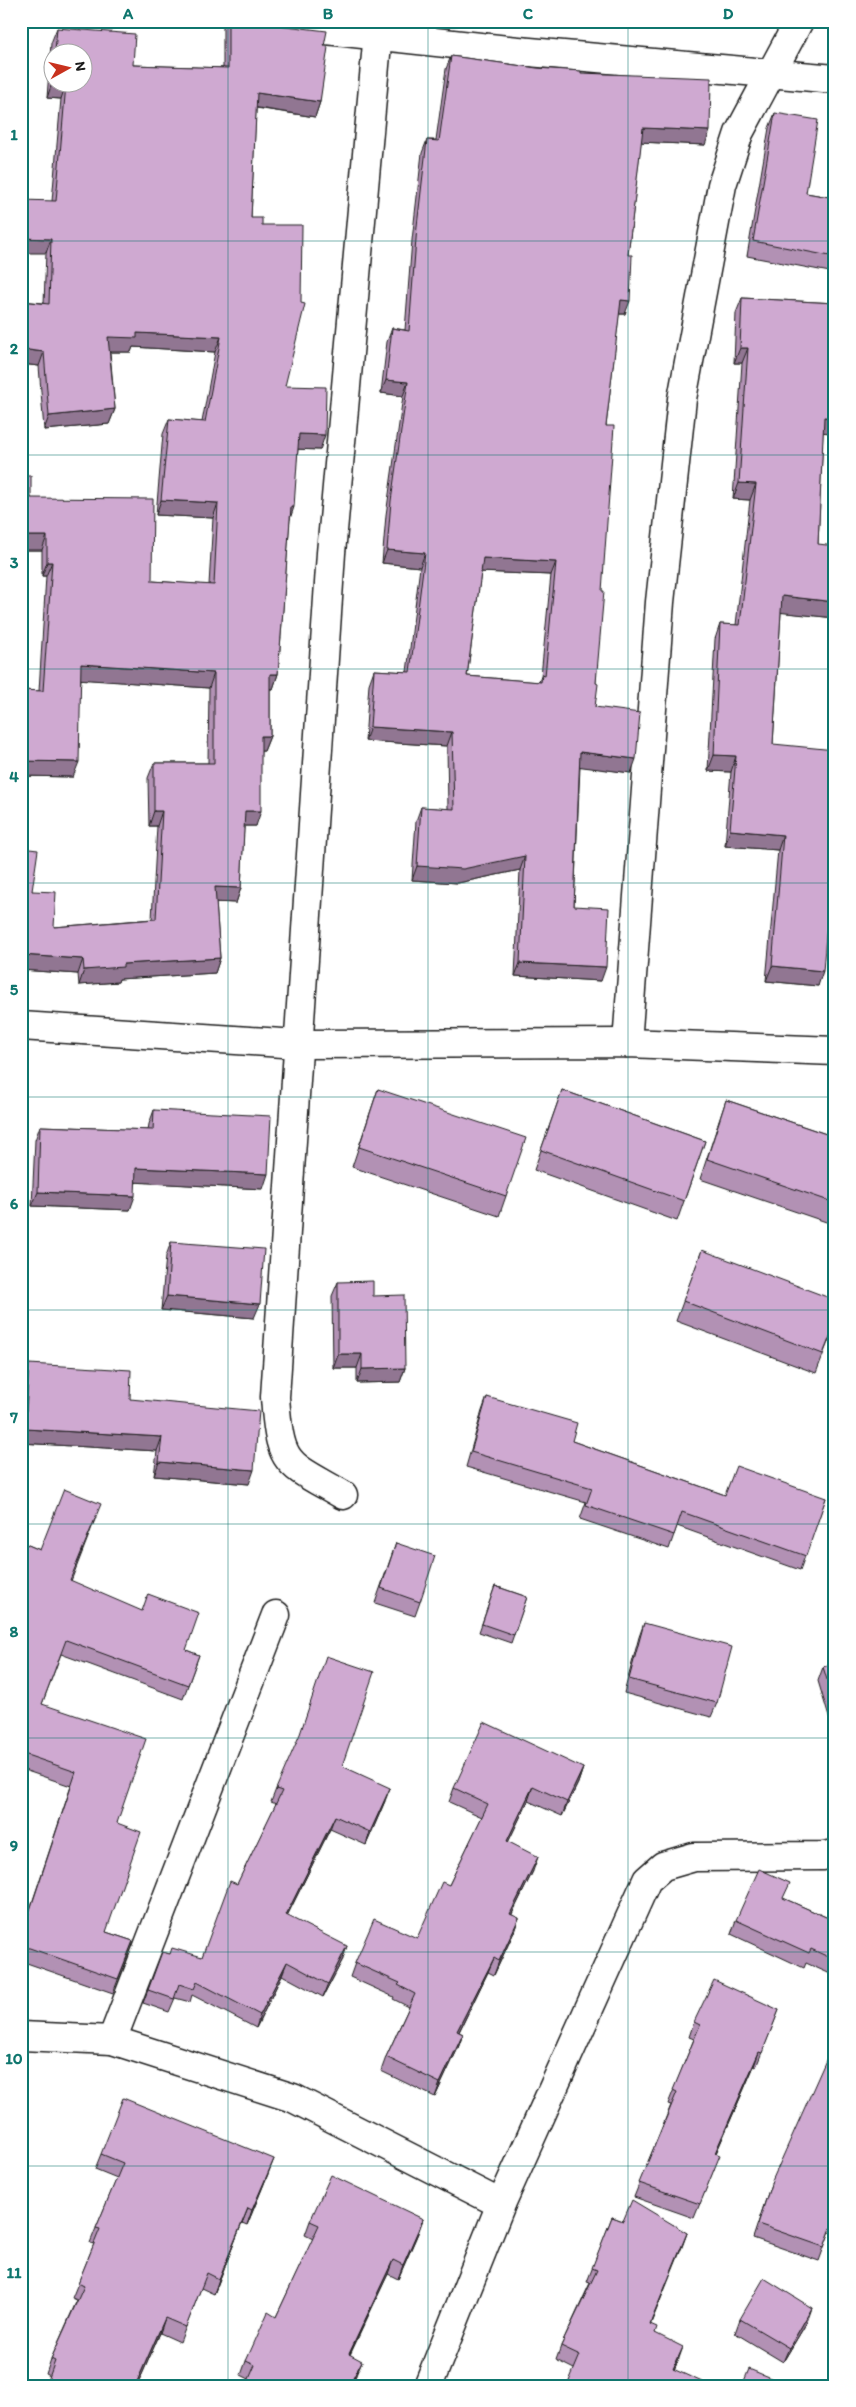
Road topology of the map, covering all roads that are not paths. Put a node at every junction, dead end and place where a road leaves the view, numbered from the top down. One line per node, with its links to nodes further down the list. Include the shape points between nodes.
1 (242, 21): 3 (street)
2 (799, 21): 4 (street)
3 (379, 28): 4 (street, via 518,51); 8 (street, via 332,544)
4 (768, 74): 5 (street); 7 (street, via 739,133 722,185 682,399 660,602)
5 (835, 79)
6 (21, 1026): 8 (street)
7 (627, 1043): 8 (street); 9 (street)
8 (298, 1044): 10 (street, via 275,1397 278,1435 284,1454 294,1467)
9 (835, 1051)
10 (343, 1496)
11 (276, 1615): 14 (street)
12 (835, 1854): 15 (street, via 694,1857 663,1866 647,1880)
13 (21, 2036): 14 (street)
14 (112, 2040): 15 (street, via 294,2098)
15 (501, 2204): 16 (street)
16 (428, 2386)

